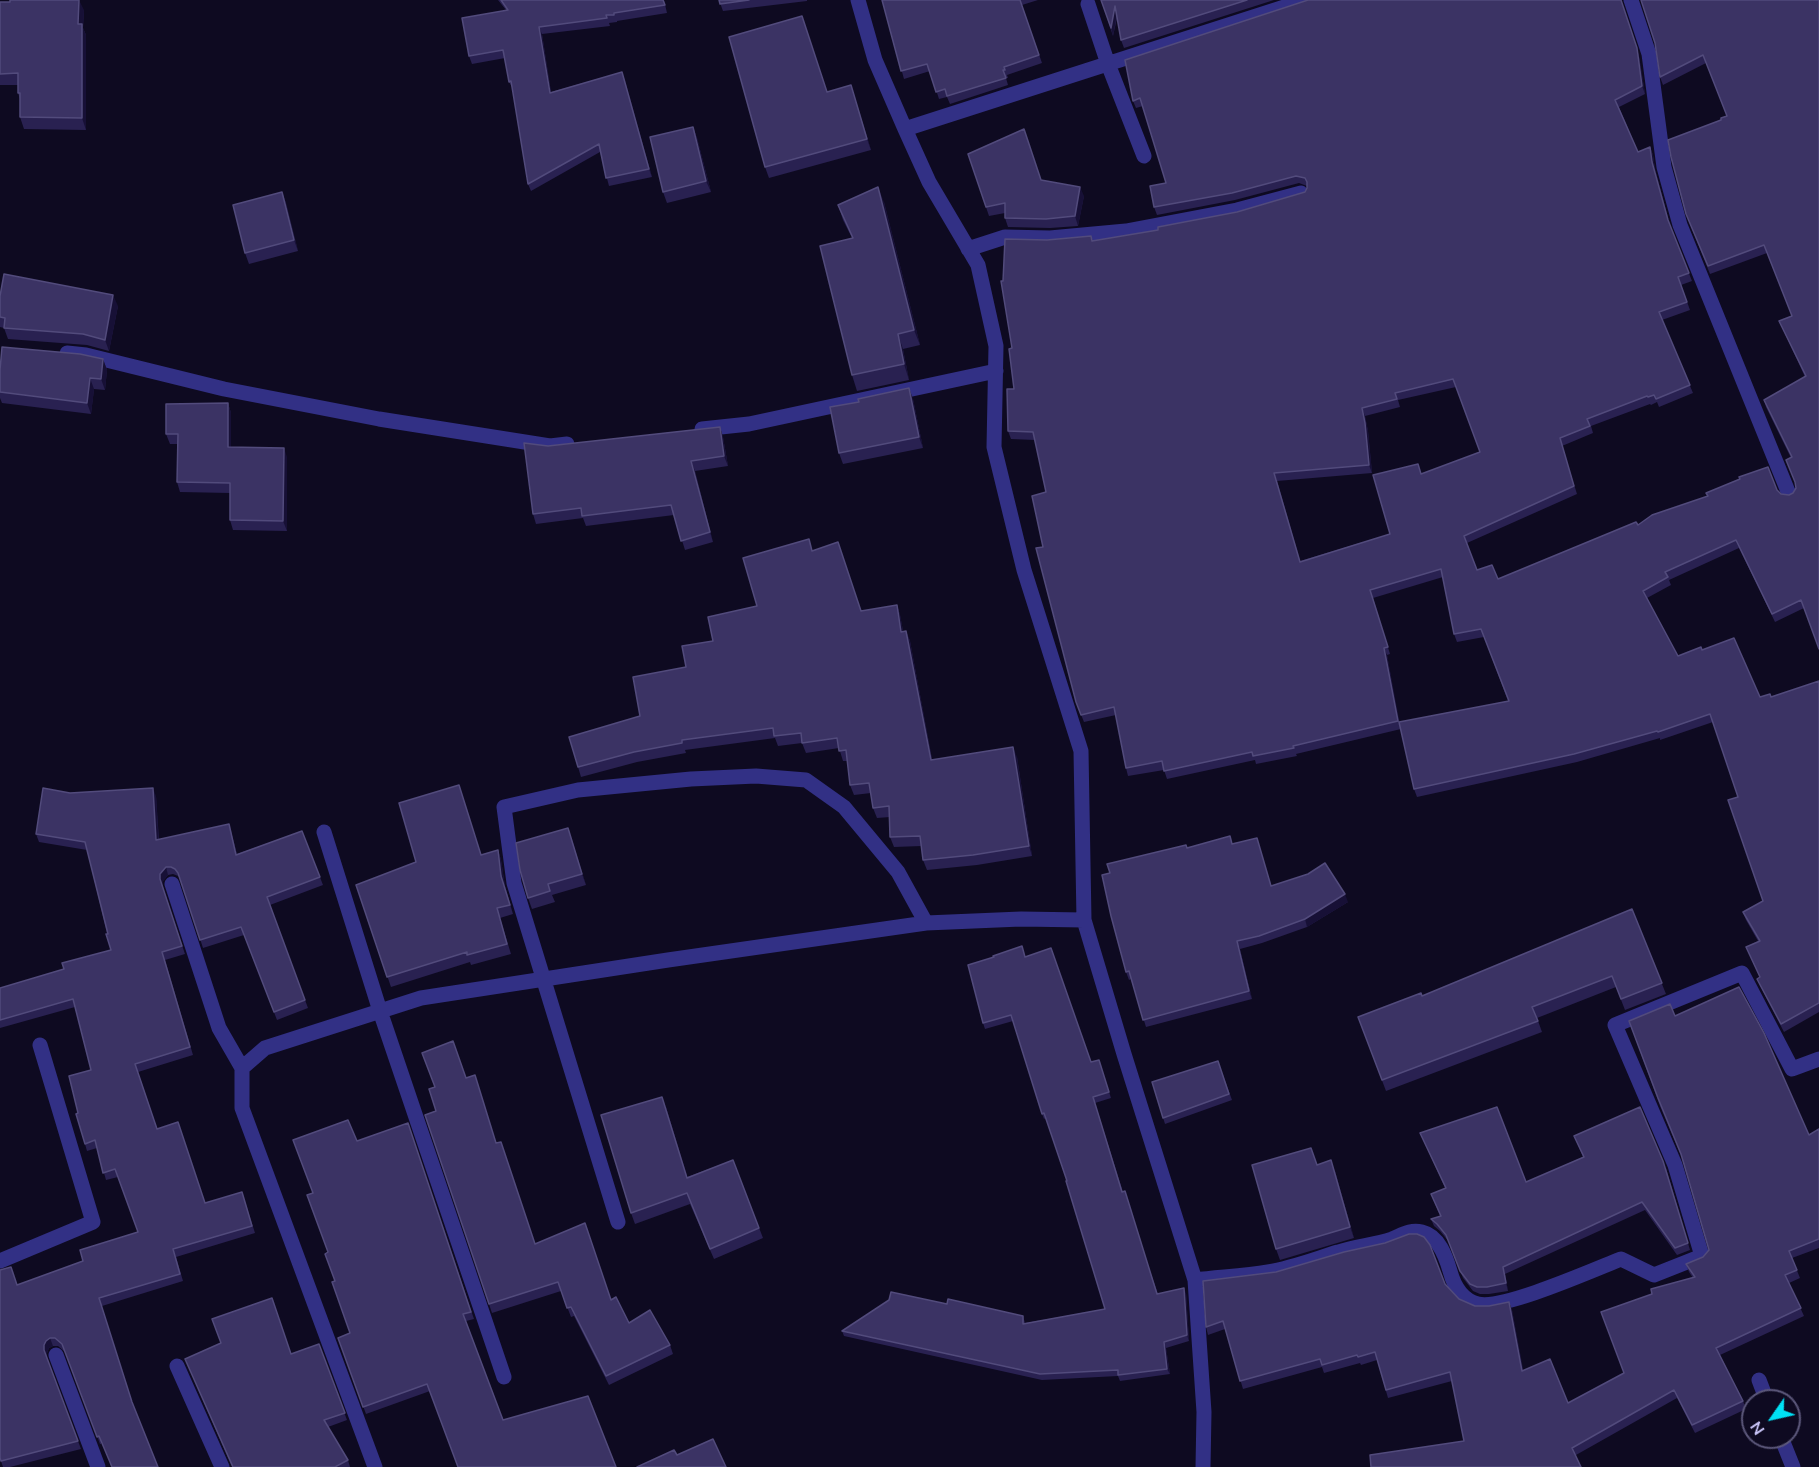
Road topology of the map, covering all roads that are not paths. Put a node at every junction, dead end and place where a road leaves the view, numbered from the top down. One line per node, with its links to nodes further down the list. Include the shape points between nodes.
1 (858, 0): 6 (street, via 874,60)
2 (1306, 0): 5 (street)
3 (1631, 0): 14 (street, via 1649,54 1664,167 1680,225)
4 (1088, 4): 5 (street)
5 (1108, 64): 6 (street); 7 (street)
6 (905, 129): 9 (street, via 929,182)
7 (1144, 156)
8 (1301, 193): 9 (street, via 1238,210 1126,231 1050,238 1005,237)
9 (968, 249): 11 (street, via 978,265 996,346)
10 (54, 352): 13 (street, via 86,355 224,389 379,419 550,446)
11 (996, 371): 12 (street, via 749,424); 17 (street, via 994,447 1024,570 1081,751)
12 (690, 430)
13 (585, 442)
14 (1789, 494)
15 (324, 832): 20 (street)
16 (172, 884): 23 (street, via 219,1028)
17 (1084, 920): 18 (street); 26 (street)
18 (926, 923): 19 (street); 19 (street, via 898,872 844,807 806,780 756,776 578,790 504,807 514,883)
19 (543, 981): 20 (street, via 421,998); 24 (street)
20 (380, 1011): 23 (street, via 265,1048); 29 (street)
21 (40, 1046): 25 (street, via 93,1222)
22 (1819, 1059): 26 (street, via 1792,1069 1742,973 1615,1025 1675,1165 1702,1256 1654,1275 1621,1259 1515,1299 1478,1304 1457,1290 1447,1258 1433,1238 1424,1232 1407,1232 1269,1272)
23 (242, 1068): 35 (street, via 242,1108)
24 (618, 1222)
25 (0, 1261)
26 (1195, 1280): 36 (street, via 1204,1412)
27 (56, 1355): 33 (street)
28 (177, 1366): 34 (street)
29 (504, 1377)
30 (1759, 1380): 31 (street)
31 (1762, 1389)
32 (1786, 1449): 37 (street)
33 (98, 1467)
34 (222, 1467)
35 (375, 1467)
36 (1203, 1467)
37 (1793, 1467)

